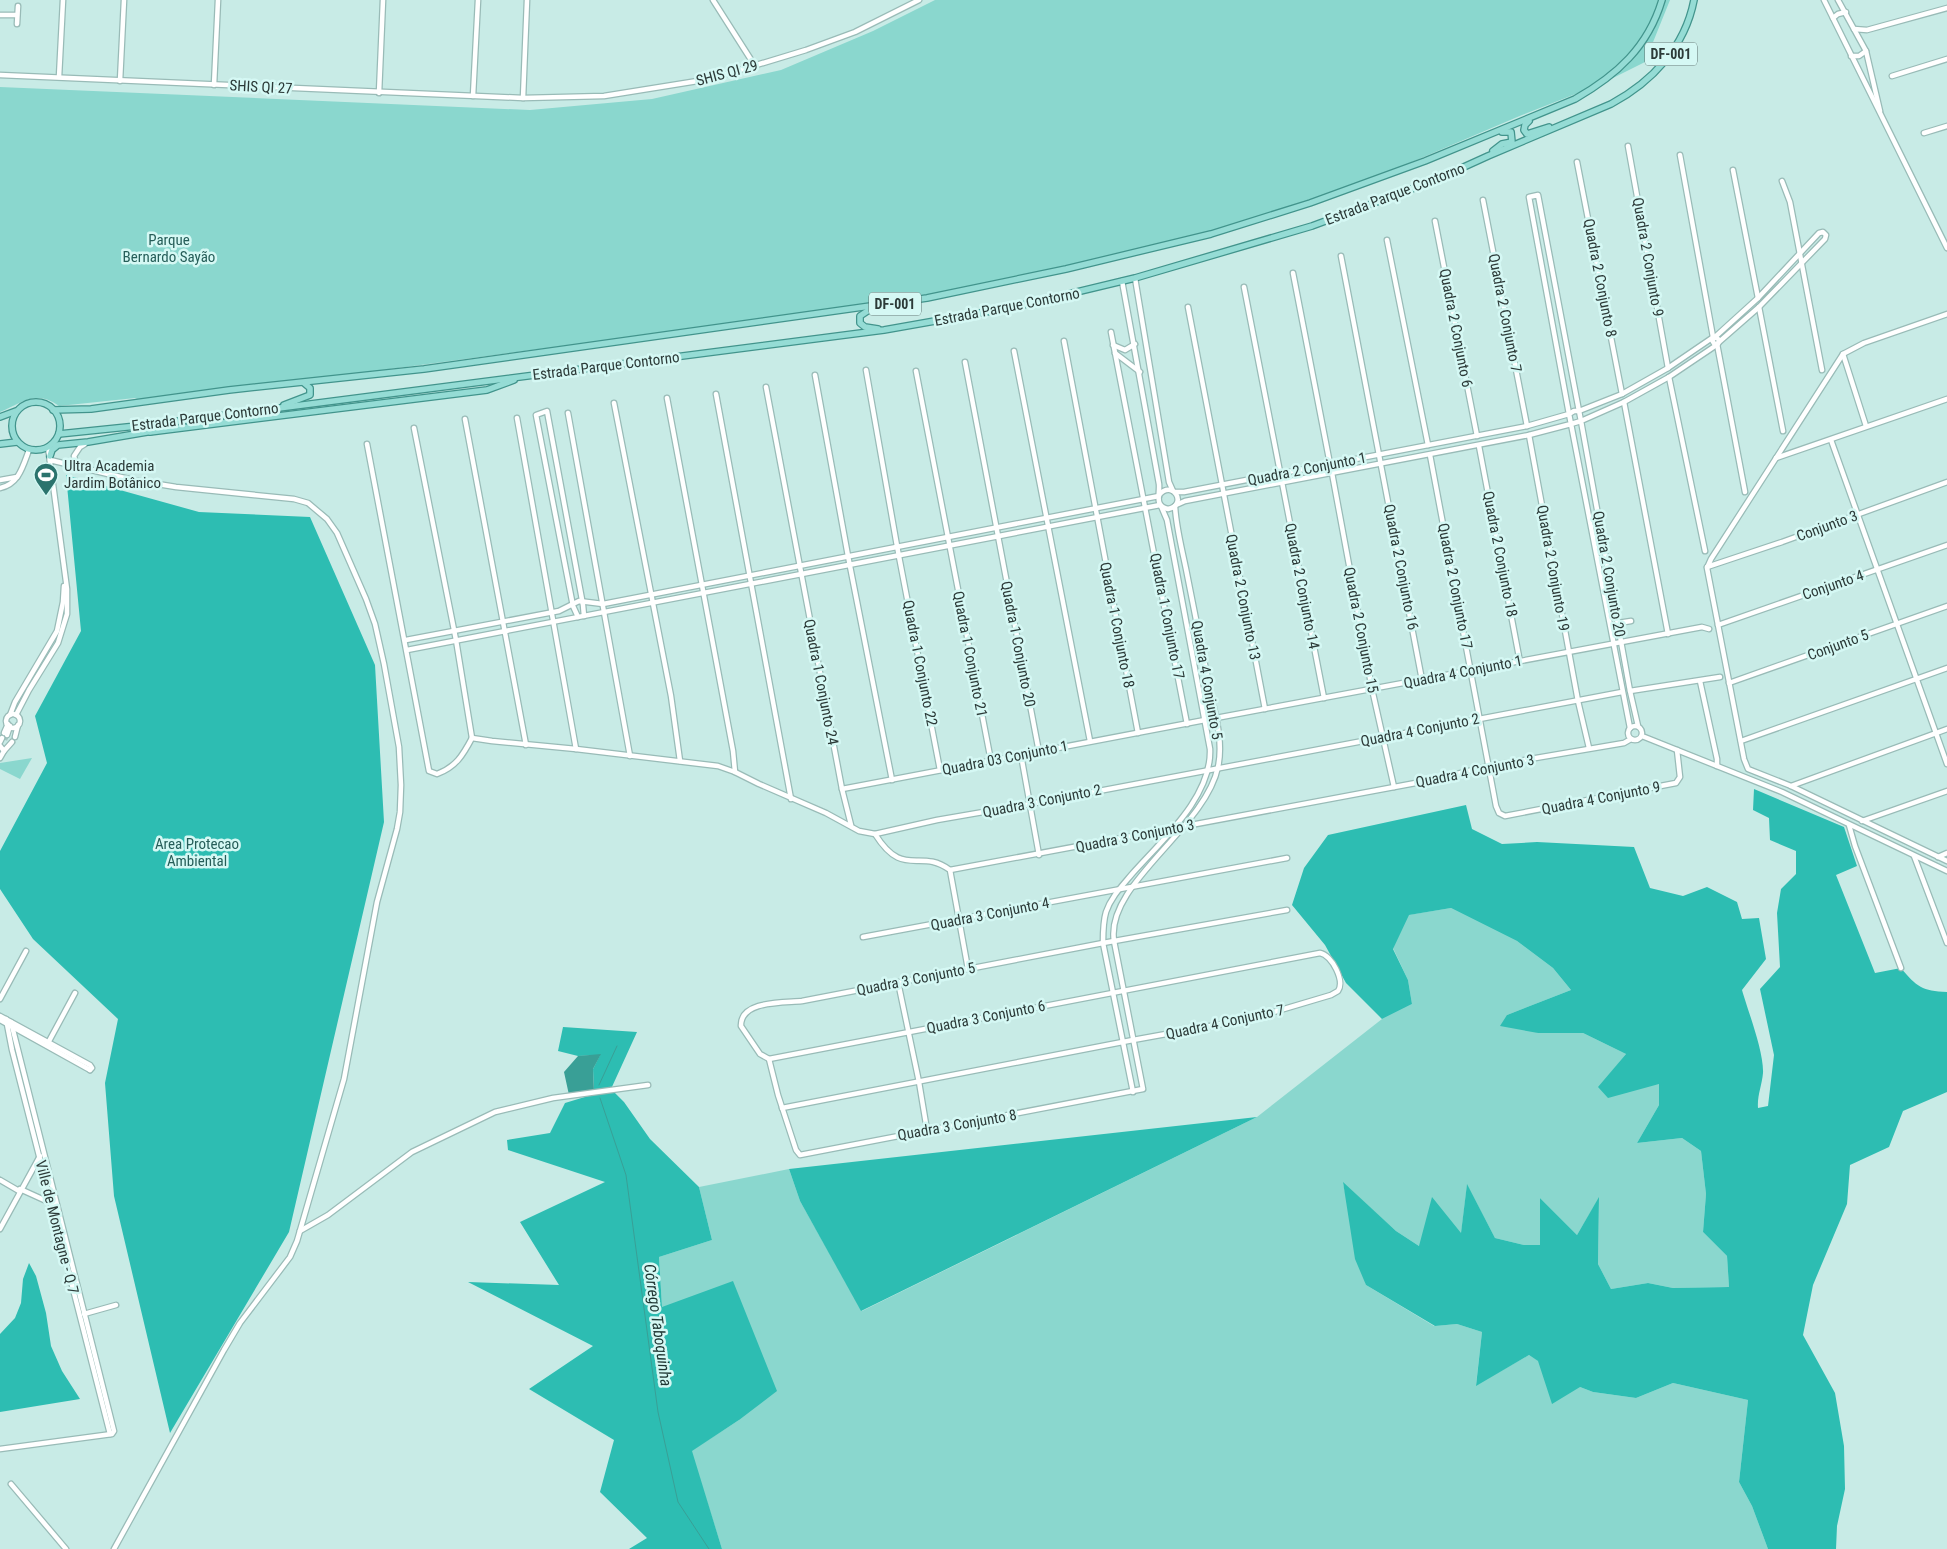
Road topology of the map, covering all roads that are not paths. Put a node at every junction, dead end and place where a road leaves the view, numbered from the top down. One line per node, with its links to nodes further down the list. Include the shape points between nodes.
1 (63, 0): 29 (street)
2 (124, 0): 30 (street)
3 (218, 0): 31 (street)
4 (383, 0): 32 (street)
5 (478, 0): 33 (street)
6 (527, 0): 34 (street)
7 (713, 0): 26 (street)
8 (919, 0): 26 (street, SHIS QI 29, via 855,32)
9 (1662, 0): 35 (main road, Estrada Parque Contorno / DF-001, via 1653,25 1631,58 1598,86)
10 (1694, 0): 36 (main road, Estrada Parque Contorno / DF-001, via 1682,37 1657,70 1628,95)
11 (1824, 0): 18 (street)
12 (1838, 0): 15 (street)
13 (18, 6): 17 (street)
14 (1947, 8): 21 (street)
15 (1846, 12): 18 (street); 20 (street)
16 (0, 15): 17 (street)
17 (17, 16): 19 (street)
18 (1832, 18): 24 (street)
19 (17, 24)
20 (1854, 29): 21 (street); 22 (street)
21 (1868, 30): 22 (street)
22 (1862, 43): 23 (street)
23 (1866, 51): 24 (street, via 1859,56); 37 (street)
24 (1851, 56): 37 (street)
25 (1947, 59): 28 (street)
26 (755, 66): 34 (street, SHIS QI 29, via 710,79 604,96)
27 (0, 75): 29 (street, SHIS QI 27)
28 (1892, 76)
29 (59, 77): 30 (street, SHIS QI 27)
30 (120, 80): 31 (street, SHIS QI 27)
31 (214, 85): 32 (street, SHIS QI 27)
32 (379, 93): 33 (street, SHIS QI 27)
33 (473, 96): 34 (street, SHIS QI 27)
34 (522, 98)
35 (1535, 117): 36 (main road, via 1525,125 1527,134); 40 (main road, Estrada Parque Contorno / DF-001)
36 (1572, 120): 43 (main road, Estrada Parque Contorno / DF-001)
37 (1883, 120): 50 (street)
38 (1947, 126): 39 (street)
39 (1924, 133)
40 (1494, 134): 43 (main road, via 1512,132 1512,142 1502,144); 59 (main road, Estrada Parque Contorno / DF-001, via 1310,203 1211,234 1066,269)
41 (1628, 146): 77 (street, Quadra 2 Conjunto 9)
42 (1680, 155): 67 (street)
43 (1488, 156): 55 (main road, Estrada Parque Contorno / DF-001, via 1433,181 1312,226)
44 (1578, 162): 88 (street, Quadra 2 Conjunto 8)
45 (1733, 170): 58 (street)
46 (1782, 181): 51 (street)
47 (1483, 200): 105 (street, Quadra 2 Conjunto 7)
48 (1436, 221): 112 (street, Quadra 2 Conjunto 6)
49 (1386, 240): 118 (street)
50 (1947, 248)
51 (1801, 254): 53 (street); 53 (street, via 1819,233 1826,235 1826,239); 58 (street)
52 (1341, 256): 122 (street, Quadra 2 Conjunto 16)
53 (1801, 264): 61 (street); 79 (street)
54 (1293, 273): 126 (street)
55 (1135, 278): 56 (main road, Estrada Parque Contorno / DF-001); 63 (street)
56 (1122, 282): 64 (street); 65 (main road, Estrada Parque Contorno / DF-001, via 1014,307)
57 (1244, 287): 129 (street, Quadra 2 Conjunto 14)
58 (1758, 298): 67 (street)
59 (876, 306): 65 (main road, via 862,313 860,323); 85 (main road, Estrada Parque Contorno / DF-001)
60 (1188, 307): 135 (street)
61 (1758, 307): 71 (street); 108 (street)
62 (1947, 314): 75 (street, via 1864,343)
63 (1142, 320): 64 (street); 68 (street)
64 (1131, 322): 70 (street)
65 (884, 330): 83 (main road, Estrada Parque Contorno / DF-001)
66 (1110, 332): 72 (street, Quadra 1 Conjunto 17)
67 (1713, 337): 71 (street, via 1712,343); 77 (street)
68 (1145, 338): 70 (street); 137 (street, via 1169,482)
69 (1064, 341): 145 (street, Quadra 1 Conjunto 18)
70 (1135, 342): 72 (street, via 1125,350); 81 (street)
71 (1717, 344): 84 (street); 138 (street)
72 (1113, 345): 74 (street, Quadra 1 Conjunto 17)
73 (1014, 351): 148 (street)
74 (1115, 353): 81 (street); 141 (street, Quadra 1 Conjunto 17)
75 (1843, 354): 106 (street); 125 (street)
76 (965, 362): 150 (street, Quadra 1 Conjunto 20)
77 (1668, 368): 88 (street)
78 (866, 370): 154 (street, Quadra 1 Conjunto 22)
79 (1822, 370)
80 (916, 371): 152 (street, Quadra 1 Conjunto 21)
81 (1140, 373): 140 (street)
82 (815, 376): 158 (street)
83 (520, 377): 93 (main road, Estrada Parque Contorno / DF-001); 109 (main road, via 487,390)
84 (1669, 377): 91 (street); 156 (street)
85 (304, 383): 93 (main road, via 310,387 310,395); 94 (main road, Estrada Parque Contorno / DF-001, via 91,409)
86 (766, 388): 160 (street, Quadra 1 Conjunto 24)
87 (716, 394): 164 (street)
88 (1622, 394): 96 (street)
89 (666, 398): 167 (street)
90 (1947, 399): 106 (street)
91 (1624, 402): 103 (street); 188 (street)
92 (614, 403): 168 (street)
93 (283, 406): 101 (main road, Estrada Parque Contorno / DF-001)
94 (54, 410): 95 (main road, DF-001, via 35,402); 110 (main road, via 59,421)
95 (16, 411): 99 (main road, DF-001); 114 (main road, via 11,426)
96 (1579, 411): 98 (street, Quadra 2 Conjunto 1); 98 (street, via 1538,194 1529,197); 103 (street, Quadra 2 Conjunto 20)
97 (568, 413): 173 (street)
98 (1569, 414): 104 (street); 105 (street, Quadra 2 Conjunto 1)
99 (0, 417)
100 (517, 418): 175 (street)
101 (191, 419): 109 (main road); 110 (main road, Estrada Parque Contorno / DF-001)
102 (465, 419): 179 (street)
103 (1581, 421): 104 (street); 182 (street, Quadra 2 Conjunto 20)
104 (1571, 424): 111 (street); 192 (street)
105 (1527, 426): 112 (street, Quadra 2 Conjunto 1)
106 (1866, 426): 113 (street)
107 (414, 428): 186 (street)
108 (1783, 431)
109 (150, 432): 115 (main road)
110 (59, 434): 120 (main road)
111 (1529, 435): 119 (street); 194 (street, Quadra 2 Conjunto 19)
112 (1477, 436): 118 (street, Quadra 2 Conjunto 1)
113 (1831, 440): 125 (street); 146 (street)
114 (17, 442): 116 (main road); 121 (main road)
115 (88, 442): 124 (main road, via 58,445); 128 (street, via 76,451 74,461)
116 (0, 444)
117 (367, 444): 189 (street)
118 (1428, 446): 122 (street, Quadra 2 Conjunto 1)
119 (1479, 446): 123 (street); 195 (street, Quadra 2 Conjunto 18)
120 (48, 447): 121 (main road); 124 (street)
121 (29, 450): 131 (street)
122 (1380, 455): 126 (street, Quadra 2 Conjunto 1); 127 (street, Quadra 2 Conjunto 16)
123 (1430, 455): 127 (street); 197 (street, Quadra 2 Conjunto 17)
124 (50, 458): 128 (street); 165 (street)
125 (1776, 458): 161 (street)
126 (1330, 464): 129 (street, Quadra 2 Conjunto 1)
127 (1381, 464): 130 (street); 200 (street, Quadra 2 Conjunto 16)
128 (77, 467): 308 (street, via 158,484 308,503 322,513 337,533 375,624 399,747 400,812 377,902 344,1079)
129 (1281, 474): 133 (street, Quadra 2 Conjunto 14); 135 (street, Quadra 2 Conjunto 1)
130 (1332, 474): 133 (street); 203 (street, Quadra 2 Conjunto 15)
131 (18, 477): 132 (street); 136 (street)
132 (0, 480)
133 (1282, 482): 139 (street); 206 (street, Quadra 2 Conjunto 14)
134 (1947, 482): 146 (street, Conjunto 3)
135 (1222, 484): 137 (street, Quadra 2 Conjunto 1); 139 (street, Quadra 2 Conjunto 13)
136 (0, 488)
137 (1174, 491): 140 (street, via 1162,491); 143 (street, via 1178,498)
138 (1745, 492)
139 (1224, 495): 143 (street); 208 (street, Quadra 2 Conjunto 13)
140 (1159, 496): 141 (street); 142 (street)
141 (1144, 499): 144 (street, Quadra 1 Conjunto 17); 145 (street)
142 (1160, 506): 143 (street, via 1168,509); 144 (street); 210 (street, Quadra 1 Conjunto 17, via 1167,520)
143 (1176, 506): 209 (street, Quadra 4 Conjunto 5)
144 (1146, 508): 147 (street); 216 (street, Quadra 1 Conjunto 17)
145 (1095, 510): 147 (street, Quadra 1 Conjunto 18); 148 (street)
146 (1858, 514): 161 (street, Conjunto 3); 162 (street)
147 (1096, 517): 149 (street); 222 (street, Quadra 1 Conjunto 18)
148 (1046, 519): 149 (street); 150 (street)
149 (1048, 527): 151 (street); 229 (street)
150 (996, 528): 151 (street, Quadra 1 Conjunto 20); 152 (street)
151 (998, 536): 155 (street); 235 (street, Quadra 1 Conjunto 20)
152 (947, 538): 154 (street); 155 (street, Quadra 1 Conjunto 21)
153 (1947, 545): 162 (street, Conjunto 4)
154 (897, 546): 157 (street, Quadra 1 Conjunto 22); 158 (street)
155 (949, 546): 157 (street); 240 (street, Quadra 1 Conjunto 21)
156 (1705, 551)
157 (899, 555): 159 (street); 246 (street, Quadra 1 Conjunto 22)
158 (848, 556): 159 (street); 160 (street)
159 (850, 565): 163 (street); 248 (street)
160 (799, 566): 163 (street, Quadra 1 Conjunto 24); 164 (street)
161 (1707, 567): 184 (street)
162 (1878, 570): 183 (street); 184 (street, Conjunto 4)
163 (801, 574): 166 (street); 251 (street, Quadra 1 Conjunto 24)
164 (750, 575): 166 (street); 167 (street)
165 (65, 577): 211 (street, via 64,602 57,631); 212 (street, via 67,614 61,637)
166 (752, 583): 169 (street); 253 (street)
167 (700, 584): 168 (street); 169 (street)
168 (652, 594): 171 (street); 173 (street)
169 (702, 594): 171 (street); 247 (street)
170 (582, 601): 172 (street); 172 (street, via 547,411 536,415); 173 (street); 177 (street)
171 (654, 602): 176 (street); 239 (street)
172 (573, 604): 175 (street); 178 (street)
173 (603, 604): 176 (street)
174 (1947, 606): 183 (street, Conjunto 5)
175 (551, 612): 179 (street); 181 (street)
176 (604, 612): 177 (street); 237 (street)
177 (584, 616): 178 (street)
178 (578, 617): 181 (street)
179 (502, 620): 186 (street); 187 (street)
180 (1631, 620): 182 (street)
181 (553, 622): 187 (street); 233 (street)
182 (1618, 624): 191 (street, Quadra 2 Conjunto 20)
183 (1897, 624): 199 (street); 202 (street, Conjunto 5)
184 (1718, 625): 202 (street)
185 (1709, 629): 188 (street, Quadra 4 Conjunto 1, via 1702,627)
186 (454, 631): 189 (street); 190 (street)
187 (505, 631): 190 (street); 231 (street)
188 (1668, 634): 191 (street, Quadra 4 Conjunto 1)
189 (406, 640): 193 (street)
190 (456, 640): 193 (street); 226 (street)
191 (1621, 642): 192 (street, Quadra 4 Conjunto 1); 204 (street, Quadra 2 Conjunto 20)
192 (1614, 644): 194 (street, Quadra 4 Conjunto 1); 205 (street)
193 (407, 650): 226 (street, via 431,773 451,767 464,754)
194 (1569, 652): 195 (street, Quadra 4 Conjunto 1); 207 (street, Quadra 2 Conjunto 19)
195 (1520, 662): 197 (street, Quadra 4 Conjunto 1)
196 (1947, 668): 199 (street)
197 (1471, 670): 200 (street, Quadra 4 Conjunto 1); 213 (street, Quadra 2 Conjunto 17)
198 (1720, 678): 201 (street)
199 (1917, 679): 223 (street); 230 (street)
200 (1422, 680): 203 (street, Quadra 4 Conjunto 1)
201 (1700, 680): 204 (street); 243 (street)
202 (1729, 683): 230 (street)
203 (1372, 689): 206 (street, Quadra 4 Conjunto 1); 225 (street, Quadra 2 Conjunto 15)
204 (1630, 691): 219 (street, Quadra 2 Conjunto 20)
205 (1622, 692): 207 (street, Quadra 4 Conjunto 2); 220 (street)
206 (1324, 698): 208 (street, Quadra 4 Conjunto 1)
207 (1578, 701): 213 (street, Quadra 4 Conjunto 2); 232 (street, Quadra 2 Conjunto 19)
208 (1265, 709): 214 (street, Quadra 4 Conjunto 1)
209 (1214, 711): 210 (street); 214 (street, Quadra 4 Conjunto 5)
210 (1203, 713): 215 (street, Quadra 1 Conjunto 17)
211 (10, 715): 212 (street); 217 (street, via 6,720)
212 (16, 715): 218 (street, via 20,719)
213 (1481, 718): 225 (street, Quadra 4 Conjunto 2); 242 (street, Quadra 2 Conjunto 17)
214 (1216, 720): 215 (street, Quadra 4 Conjunto 1); 244 (street, Quadra 4 Conjunto 5)
215 (1205, 723): 216 (street, Quadra 03 Conjunto 1); 245 (street, Quadra 1 Conjunto 17, via 1210,749)
216 (1187, 724): 222 (street, Quadra 03 Conjunto 1)
217 (9, 725): 218 (street); 228 (street)
218 (18, 726): 228 (street, via 14,740)
219 (1638, 726): 220 (street); 224 (street)
220 (1630, 728): 227 (street, via 1628,735)
221 (1947, 729): 223 (street)
222 (1138, 733): 229 (street, Quadra 03 Conjunto 1)
223 (1936, 733): 241 (street); 250 (street)
224 (1642, 736): 227 (street, via 1637,740); 234 (street)
225 (1382, 737): 244 (street, Quadra 4 Conjunto 2); 249 (street, Quadra 2 Conjunto 15)
226 (472, 738): 231 (street)
227 (1631, 739): 232 (street, Quadra 4 Conjunto 3)
228 (3, 741): 238 (street, via 3,756)
229 (1090, 741): 235 (street, Quadra 03 Conjunto 1)
230 (1741, 741): 250 (street, via 1748,769)
231 (526, 745): 233 (street)
232 (1589, 748): 242 (street, Quadra 4 Conjunto 3)
233 (576, 749): 237 (street)
234 (1677, 750): 243 (street); 256 (street, Quadra 4 Conjunto 9, via 1680,777 1678,782 1670,785 1505,816)
235 (1038, 752): 236 (street, Quadra 03 Conjunto 1)
236 (1021, 755): 240 (street, Quadra 03 Conjunto 1); 255 (street)
237 (630, 756): 239 (street)
238 (0, 758)
239 (680, 761): 247 (street, via 718,766)
240 (991, 761): 246 (street, Quadra 03 Conjunto 1)
241 (1947, 764)
242 (1489, 766): 249 (street, Quadra 4 Conjunto 3); 256 (street, Quadra 2 Conjunto 17)
243 (1717, 766): 260 (street, via 1782,792)
244 (1218, 767): 245 (street, Quadra 4 Conjunto 2); 259 (street, Quadra 4 Conjunto 5, via 1206,797)
245 (1209, 769): 255 (street, Quadra 3 Conjunto 2); 261 (street, Quadra 1 Conjunto 17, via 1196,799)
246 (940, 770): 248 (street, Quadra 03 Conjunto 1)
247 (735, 772): 253 (street)
248 (892, 780): 251 (street, Quadra 03 Conjunto 1)
249 (1394, 786): 254 (street, Quadra 4 Conjunto 3)
250 (1791, 786): 257 (street)
251 (842, 789): 258 (street)
252 (1947, 791): 257 (street)
253 (791, 799): 258 (street)
254 (1319, 800): 259 (street, Quadra 3 Conjunto 3)
255 (1030, 804): 262 (street, Quadra 3 Conjunto 2); 264 (street)
256 (1496, 806)
257 (1862, 821): 266 (street)
258 (852, 825): 262 (street, via 859,831)
259 (1184, 826): 261 (street, Quadra 3 Conjunto 3); 271 (street, Quadra 4 Conjunto 5)
260 (1850, 826): 265 (street); 281 (street)
261 (1172, 828): 264 (street, Quadra 3 Conjunto 3); 272 (street, Quadra 1 Conjunto 17)
262 (875, 834): 269 (street, via 897,858 909,862 936,862)
263 (1947, 853): 266 (street)
264 (1039, 855): 269 (street, Quadra 3 Conjunto 3)
265 (1914, 856): 270 (street); 278 (street)
266 (1938, 857): 268 (street)
267 (1287, 858): 271 (street, Quadra 3 Conjunto 4)
268 (1947, 861)
269 (950, 870): 274 (street)
270 (1947, 871)
271 (1132, 888): 272 (street, Quadra 3 Conjunto 4); 276 (street, Quadra 4 Conjunto 5, via 1124,897 1114,920)
272 (1118, 891): 274 (street, Quadra 3 Conjunto 4); 277 (street, via 1106,913)
273 (1287, 910): 276 (street)
274 (958, 920): 275 (street, Quadra 3 Conjunto 4); 282 (street)
275 (863, 938)
276 (1114, 942): 277 (street, Quadra 3 Conjunto 5); 284 (street, Quadra 4 Conjunto 5)
277 (1104, 943): 282 (street, Quadra 3 Conjunto 5); 285 (street)
278 (1947, 943)
279 (26, 951): 287 (street)
280 (1320, 953): 284 (street, Quadra 3 Conjunto 6); 291 (street, Quadra 4 Conjunto 7, via 1326,955 1339,977 1341,988 1331,995 1254,1018)
281 (1901, 968)
282 (968, 969): 283 (street, Quadra 3 Conjunto 5)
283 (898, 982): 290 (street, Quadra 3 Conjunto 6); 294 (street, Quadra 3 Conjunto 5, via 802,1001 755,1006 748,1010 741,1022 742,1030 763,1057)
284 (1123, 990): 285 (street, Quadra 3 Conjunto 6); 291 (street, Quadra 4 Conjunto 5)
285 (1112, 992): 290 (street, Quadra 3 Conjunto 6); 292 (street)
286 (75, 993): 293 (street)
287 (0, 999)
288 (0, 1016): 289 (street)
289 (7, 1022): 293 (street); 302 (street, Ville de Montagne - Q 7); 303 (street, Ville de Montagne - Q 7)
290 (909, 1031): 294 (street); 296 (street)
291 (1133, 1040): 292 (street, Quadra 4 Conjunto 7); 298 (street, Quadra 4 Conjunto 5)
292 (1122, 1042): 296 (street, Quadra 4 Conjunto 7); 299 (street)
293 (48, 1044): 295 (street)
294 (769, 1058): 300 (street)
295 (90, 1068)
296 (919, 1082): 300 (street, Quadra 4 Conjunto 7); 301 (street)
297 (648, 1085): 308 (street, via 553,1098 495,1112 412,1152 328,1215)
298 (1143, 1089): 299 (street, Quadra 3 Conjunto 8)
299 (1133, 1092): 301 (street, Quadra 3 Conjunto 8)
300 (782, 1108): 301 (street, Quadra 3 Conjunto 8, via 800,1155)
301 (926, 1130)
302 (43, 1151): 303 (street); 306 (street, Ville de Montagne - Q 7)
303 (39, 1156): 305 (street); 306 (street, Ville de Montagne - Q 7)
304 (0, 1180): 305 (street)
305 (20, 1190): 306 (street); 307 (street)
306 (54, 1205): 310 (street, Ville de Montagne - Q 7)
307 (0, 1229)
308 (300, 1231): 316 (street, via 290,1257 240,1323 224,1350)
309 (116, 1305): 311 (street)
310 (80, 1308): 311 (street, Ville de Montagne - Q 7); 312 (street, Ville de Montagne - Q 7)
311 (84, 1314): 312 (street, Ville de Montagne - Q 7, via 114,1428 114,1433)
312 (110, 1434): 313 (street)
313 (0, 1449)
314 (11, 1484): 315 (street)
315 (66, 1549)
316 (114, 1549)

